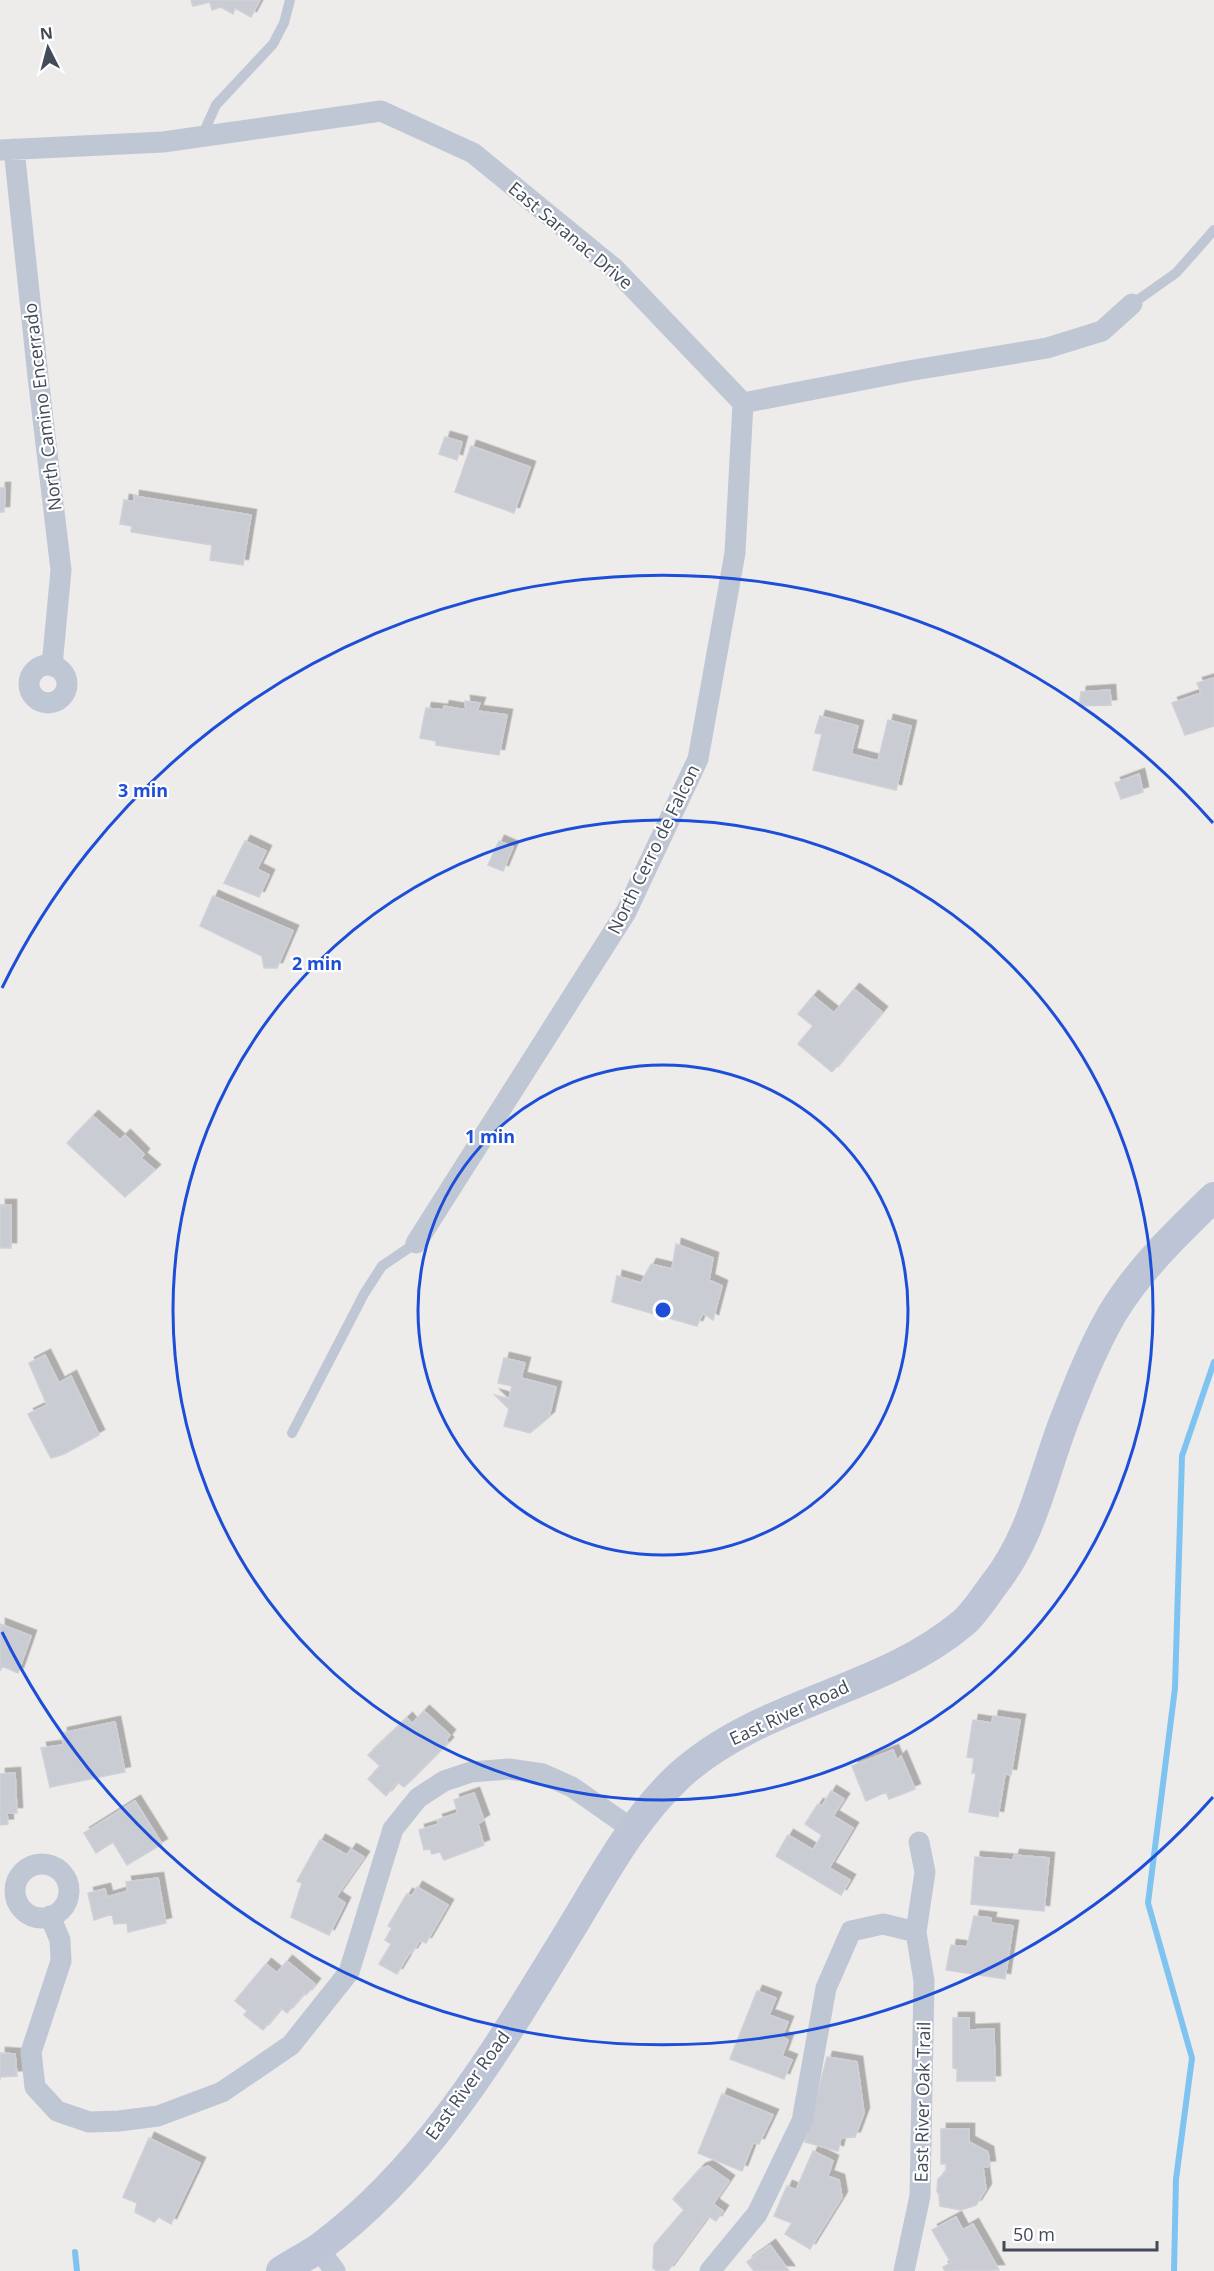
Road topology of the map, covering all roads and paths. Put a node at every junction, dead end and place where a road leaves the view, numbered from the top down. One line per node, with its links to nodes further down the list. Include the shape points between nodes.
1 (290, 0): 2 (lane, via 273,45 216,105)
2 (202, 136): 3 (street, East Saranac Drive, via 163,142); 6 (street, East Saranac Drive, via 381,111 473,153 615,269)
3 (7, 149): 7 (street, North Camino Encerrado, via 61,570)
4 (1214, 230): 5 (lane, via 1176,273)
5 (1132, 304): 6 (street, via 1102,331 1047,348)
6 (743, 403): 9 (street, North Cerro de Falcon, via 735,553 698,759 626,912)
7 (52, 666)
8 (1214, 1197): 11 (street, East River Road, via 1144,1269 1112,1314 1067,1413 1019,1546 965,1622 915,1657 759,1723 724,1742 679,1776)
9 (416, 1243): 10 (lane, via 382,1266)
10 (292, 1433)
11 (632, 1828): 13 (street, via 573,1787 543,1774 509,1769 471,1772 444,1781 418,1798 393,1829 349,1972 291,2045 222,2092 158,2116 89,2122 57,2111 35,2086 30,2052 61,1961 60,1940); 15 (street, East River Road, via 491,2057 451,2112 365,2209)
12 (919, 1842): 14 (street, East River Oak Trail, via 925,1872)
13 (50, 1916)
14 (916, 1932): 17 (street, via 883,1924 851,1931 826,1988 802,2121 757,2214); 18 (street, East River Oak Trail, via 924,1981 920,2196)
15 (327, 2260): 16 (street, East River Road)
16 (281, 2271)
17 (710, 2271)
18 (904, 2271)

